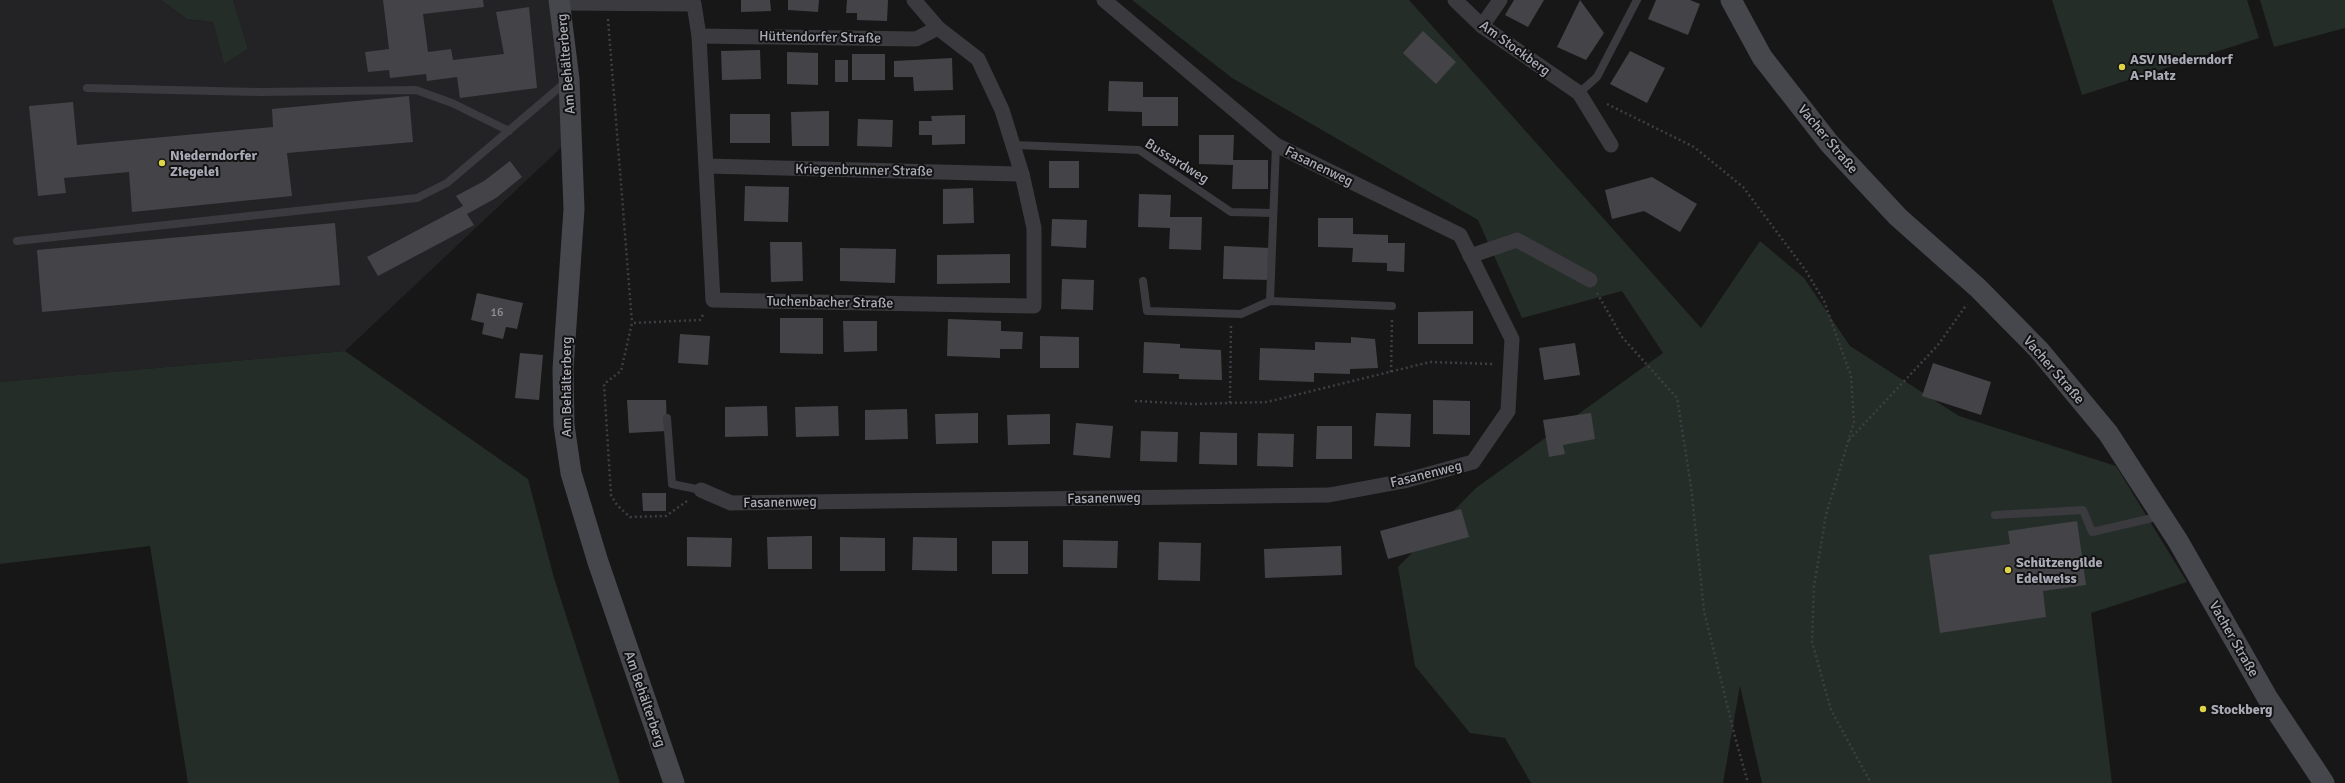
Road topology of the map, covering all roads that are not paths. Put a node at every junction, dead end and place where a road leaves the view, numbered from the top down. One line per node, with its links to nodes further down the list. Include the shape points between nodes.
1 (914, 0): 9 (street, Tuchenbacher Straße)
2 (1104, 0): 16 (street, Fasanenweg)
3 (1456, 0): 8 (street, Am Stockberg)
4 (1500, 0): 8 (street)
5 (1638, 0): 13 (lane, via 1596,77)
6 (1731, 0): 30 (main road, Vacher Straße, via 1762,57 1829,143 1898,216 1978,288 2039,350 2108,434)
7 (560, 1): 10 (street, via 694,4); 11 (main road, Am Behälterberg)
8 (1482, 26): 13 (street, Am Stockberg)
9 (938, 28): 10 (street, Hüttendorfer Straße, via 916,39); 15 (street, Tuchenbacher Straße, via 978,58 1002,110)
10 (699, 36): 18 (street)
11 (569, 79): 14 (lane); 31 (main road, Am Behälterberg, via 574,209 563,368 565,432 571,473 598,562)
12 (87, 88): 14 (lane, via 261,92 416,90 452,103)
13 (1579, 93): 17 (street, Am Stockberg)
14 (509, 131): 21 (lane, via 447,183 417,198)
15 (1013, 145): 19 (street, Tuchenbacher Straße); 20 (lane, Bussardweg, via 1139,150 1231,212)
16 (1276, 145): 20 (lane); 22 (street, Fasanenweg, via 1460,235)
17 (1611, 145)
18 (706, 166): 19 (street, Kriegenbrunner Straße); 19 (street, Tuchenbacher Straße, via 713,300 1034,306 1034,228)
19 (1022, 174)
20 (1273, 213): 25 (lane)
21 (17, 241)
22 (1470, 256): 23 (street, via 1517,240); 28 (street, Fasanenweg, via 1512,339 1508,411 1473,462 1404,481 1329,495 731,503)
23 (1590, 280)
24 (1143, 281): 25 (lane, via 1147,311 1241,314)
25 (1270, 301): 26 (lane)
26 (1392, 306)
27 (667, 418): 28 (lane, via 672,484)
28 (702, 490)
29 (1995, 515): 30 (lane, via 2083,510 2092,532)
30 (2162, 516): 32 (main road, Vacher Straße, via 2266,697)
31 (674, 783)
32 (2324, 783)

